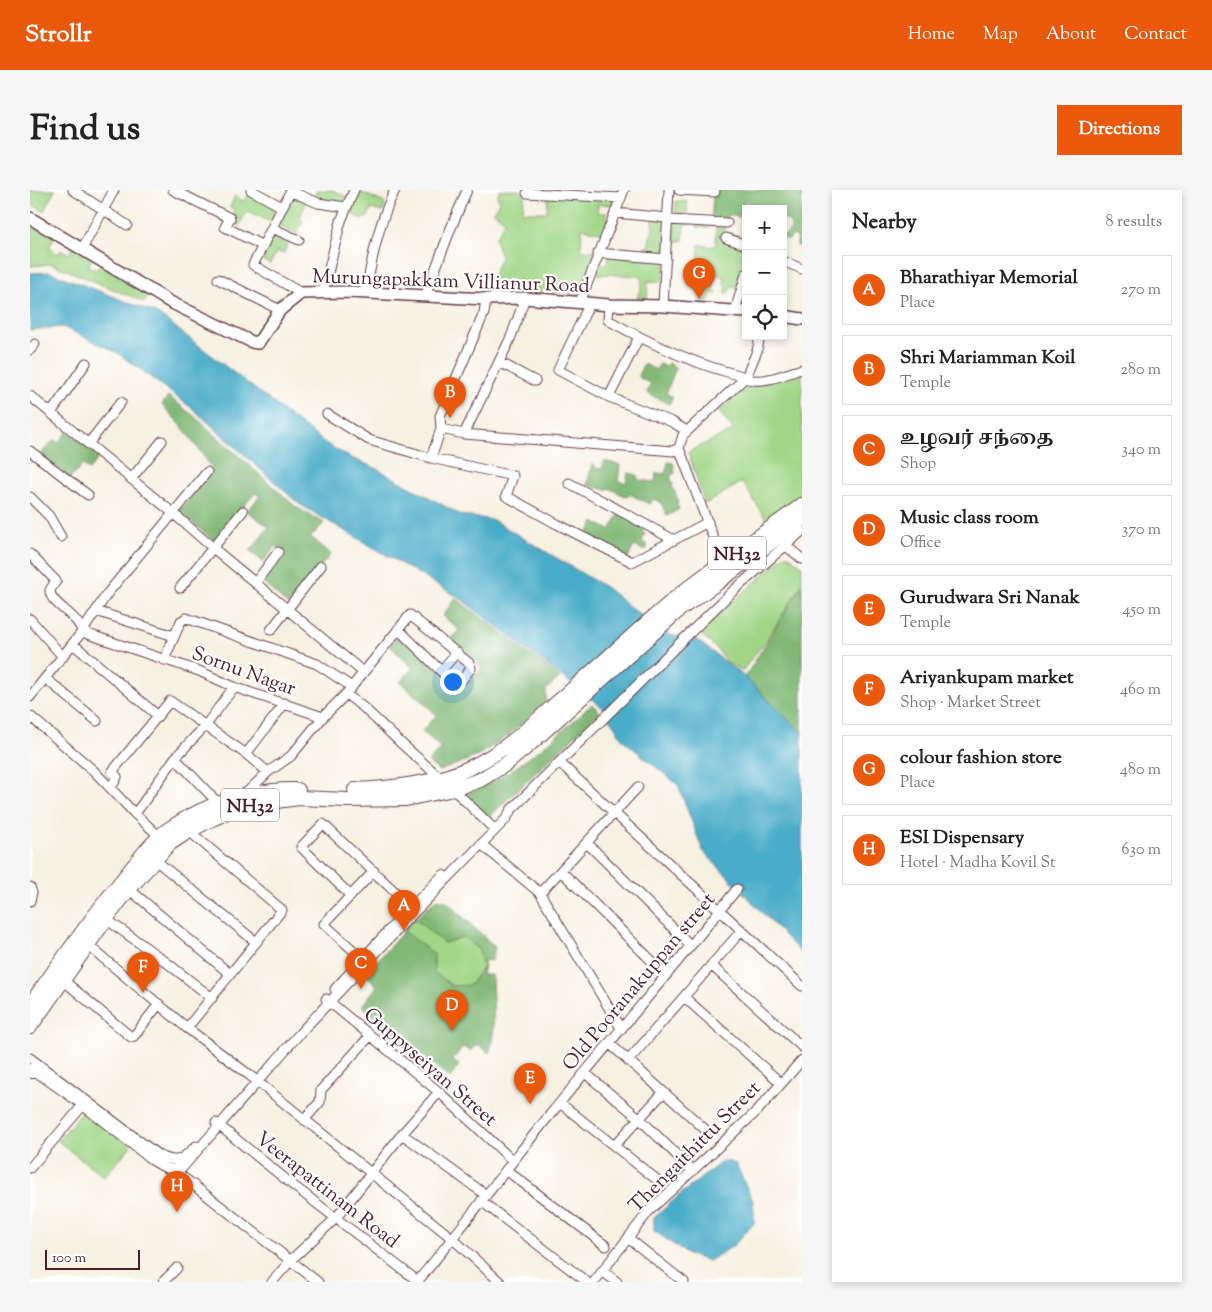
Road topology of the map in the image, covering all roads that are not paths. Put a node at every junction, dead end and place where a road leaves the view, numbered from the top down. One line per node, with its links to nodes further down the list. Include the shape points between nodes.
1 (73, 190): 16 (street)
2 (114, 190): 16 (street)
3 (173, 190): 26 (street, via 230,218 225,227)
4 (251, 190): 14 (street)
5 (354, 190): 15 (street)
6 (395, 190): 34 (street, via 385,214)
7 (468, 190): 36 (street)
8 (669, 190): 19 (street)
9 (679, 190): 11 (street)
10 (291, 191): 14 (street); 15 (street, via 318,203)
11 (715, 192)
12 (527, 193): 13 (street)
13 (623, 194): 17 (street)
14 (282, 207): 22 (street)
15 (346, 207): 33 (street)
16 (104, 208): 21 (street); 27 (street)
17 (615, 213): 19 (street); 28 (street)
18 (30, 218): 27 (main road, Murungapakkam Villianur Road)
19 (668, 219): 20 (street); 29 (street)
20 (726, 223)
21 (128, 225)
22 (272, 228): 24 (street); 26 (street)
23 (726, 238): 25 (street)
24 (299, 240)
25 (742, 244)
26 (263, 246): 35 (street, via 253,265)
27 (82, 249): 43 (main road, Murungapakkam Villianur Road, via 170,302 252,342 258,343 264,337)
28 (598, 254): 29 (street); 40 (street)
29 (666, 259): 42 (street)
30 (787, 263): 31 (street)
31 (802, 269)
32 (218, 279): 43 (street)
33 (323, 292): 34 (main road, Murungapakkam Villianur Road); 35 (main road, Murungapakkam Villianur Road)
34 (366, 292): 36 (main road, Murungapakkam Villianur Road)
35 (301, 293): 43 (main road, Murungapakkam Villianur Road)
36 (426, 294): 38 (main road, Murungapakkam Villianur Road)
37 (743, 295): 44 (street)
38 (486, 298): 39 (main road, Murungapakkam Villianur Road); 59 (street, via 484,313 440,416)
39 (525, 298): 40 (main road, Murungapakkam Villianur Road); 49 (street)
40 (585, 303): 41 (main road, Murungapakkam Villianur Road); 55 (street, via 558,370)
41 (610, 305): 42 (main road, Murungapakkam Villianur Road); 47 (street, via 608,320)
42 (663, 306): 44 (main road, Murungapakkam Villianur Road)
43 (280, 310)
44 (740, 312)
45 (787, 317): 46 (main road)
46 (802, 319)
47 (639, 337): 52 (street, via 714,370); 55 (street)
48 (759, 340): 52 (street)
49 (499, 362): 53 (street); 61 (street)
50 (86, 363): 57 (street)
51 (802, 369): 52 (street, via 765,380)
52 (746, 377): 60 (street)
53 (535, 381)
54 (30, 396): 57 (street)
55 (609, 397): 60 (street)
56 (121, 402): 63 (street)
57 (51, 413): 63 (street)
58 (327, 414): 66 (street, via 369,440)
59 (440, 429): 61 (street); 66 (street)
60 (687, 431): 64 (street)
61 (464, 434): 64 (street, via 673,451)
62 (162, 441): 68 (street)
63 (88, 444): 68 (street)
64 (679, 448): 76 (street)
65 (30, 451): 70 (street)
66 (432, 458): 79 (street, via 513,476 506,496 632,562)
67 (207, 472): 74 (street)
68 (131, 480): 74 (street)
69 (568, 483): 79 (street)
70 (88, 495)
71 (30, 497): 78 (street, via 49,516)
72 (802, 505): 85 (highway, NH32)
73 (243, 511): 81 (street)
74 (173, 513): 81 (street); 91 (street)
75 (802, 519): 89 (highway, NH32)
76 (708, 522): 79 (street); 85 (street)
77 (802, 531): 80 (street)
78 (61, 536)
79 (674, 540)
80 (786, 545): 84 (street); 116 (street, via 700,623)
81 (213, 548): 87 (street); 88 (street)
82 (278, 552): 87 (street)
83 (30, 554): 95 (street, via 56,581 50,590 52,596 80,624)
84 (802, 559)
85 (723, 562): 89 (highway, NH32)
86 (321, 566): 90 (street)
87 (256, 582): 90 (street)
88 (180, 588)
89 (676, 605): 112 (highway, NH32)
90 (288, 609): 94 (street); 102 (street)
91 (96, 610): 95 (street); 96 (street)
92 (30, 619): 99 (street)
93 (398, 629): 98 (street, via 409,616 413,616); 101 (street); 102 (street)
94 (271, 630)
95 (82, 632): 97 (street); 100 (street, Sornu Nagar)
96 (174, 636): 100 (street); 105 (street, via 182,619 189,618 317,664)
97 (73, 644): 99 (street); 108 (street)
98 (457, 652): 101 (street); 101 (street, via 470,663 471,668 460,682 452,682)
99 (63, 656): 103 (street)
100 (164, 660): 104 (street, Sornu Nagar)
101 (441, 671)
102 (363, 672): 105 (street)
103 (45, 678): 106 (street); 111 (street)
104 (234, 687): 107 (street, Sornu Nagar); 113 (street)
105 (349, 690): 110 (street); 118 (street)
106 (30, 697)
107 (285, 703): 110 (street, Sornu Nagar); 114 (street)
108 (157, 715): 113 (street, via 170,700); 120 (street, via 112,772 117,777)
109 (30, 716): 120 (street)
110 (323, 716): 117 (street, via 291,756)
111 (97, 721)
112 (545, 721): 118 (highway, NH32, via 490,758); 121 (highway, NH32, via 506,764 480,780)
113 (206, 725): 114 (street); 115 (street)
114 (246, 754): 117 (street)
115 (175, 758): 123 (street); 124 (street)
116 (559, 762): 125 (street); 126 (street, via 511,810 504,813)
117 (268, 772): 122 (street)
118 (440, 779): 121 (street); 122 (highway, NH32, via 373,790 292,790)
119 (638, 787): 125 (street)
120 (111, 788): 124 (street)
121 (453, 789): 126 (street); 127 (highway, NH32, via 406,799 299,798 245,805)
122 (243, 796): 123 (highway, NH32)
123 (218, 802): 128 (highway, NH32)
124 (134, 814): 128 (street)
125 (614, 814): 129 (street); 141 (street)
126 (493, 828): 130 (street); 140 (street)
127 (189, 831): 131 (highway, NH32); 145 (street, via 282,910)
128 (160, 836): 144 (highway, NH32, via 121,882)
129 (587, 843): 133 (street); 146 (street)
130 (481, 844): 137 (street); 155 (street)
131 (154, 859): 135 (highway, NH32); 145 (street)
132 (374, 871): 138 (street); 138 (street, via 324,824 301,847); 140 (street)
133 (561, 871): 137 (street); 150 (street)
134 (30, 887): 139 (street)
135 (129, 889): 142 (highway, NH32); 149 (street)
136 (737, 889): 141 (street, Old Pooranakuppan street)
137 (540, 893): 160 (street)
138 (351, 896): 147 (street, via 324,924)
139 (30, 901)
140 (411, 907): 147 (street)
141 (720, 910): 143 (street); 146 (street, Old Pooranakuppan street)
142 (106, 919): 144 (highway, NH32); 154 (street)
143 (742, 930): 148 (street); 152 (street)
144 (83, 941): 151 (highway, NH32); 156 (highway, NH32); 157 (street)
145 (256, 942): 149 (street)
146 (690, 945): 150 (street, Old Pooranakuppan street)
147 (362, 959): 155 (street)
148 (711, 965): 153 (street); 163 (street)
149 (230, 974): 154 (street)
150 (666, 975): 160 (street, Old Pooranakuppan street)
151 (63, 980): 157 (street, via 130,1037); 158 (highway, NH32)
152 (802, 986)
153 (684, 997): 166 (street); 170 (street)
154 (212, 998): 159 (street)
155 (327, 1001): 161 (street, Guppyseiyan Street); 169 (street)
156 (30, 1004)
157 (159, 1004): 159 (street)
158 (30, 1027)
159 (188, 1028): 169 (street)
160 (621, 1028): 162 (street, Old Pooranakuppan street)
161 (370, 1036): 171 (street, Guppyseiyan Street); 176 (street, via 321,1090 320,1102)
162 (609, 1044): 166 (street); 168 (street, Old Pooranakuppan street)
163 (802, 1048)
164 (30, 1058): 177 (street, via 170,1161 187,1154)
165 (802, 1060): 170 (street, Thengaithittu Street)
166 (628, 1061): 172 (street)
167 (32, 1070): 174 (street)
168 (584, 1073): 173 (street, Old Pooranakuppan street); 175 (street)
169 (253, 1078): 176 (street); 177 (street)
170 (781, 1083): 185 (street, Thengaithittu Street)
171 (439, 1092): 179 (street); 181 (street, Guppyseiyan Street)
172 (663, 1093): 175 (street); 178 (street)
173 (560, 1103): 180 (street); 181 (street, Old Pooranakuppan street)
174 (83, 1106): 182 (street); 183 (street, via 152,1160)
175 (639, 1118): 180 (street); 185 (street)
176 (304, 1120): 186 (street)
177 (217, 1125): 183 (street, via 190,1161); 189 (street, Veerapattinam Road)
178 (707, 1131)
179 (402, 1134): 186 (street); 188 (street)
180 (614, 1146): 187 (street)
181 (513, 1161): 184 (street, Old Pooranakuppan street)
182 (30, 1168)
183 (174, 1170): 193 (street)
184 (506, 1170): 188 (street, Old Pooranakuppan street); 192 (street)
185 (693, 1172): 190 (street, Thengaithittu Street, via 649,1211)
186 (371, 1173): 189 (street); 191 (street)
187 (656, 1179)
188 (484, 1198): 191 (street, Old Pooranakuppan street); 201 (street)
189 (336, 1218): 193 (street); 199 (street, Veerapattinam Road)
190 (628, 1238): 195 (street, Thengaithittu Street); 204 (street)
191 (453, 1239): 199 (street, Old Pooranakuppan street); 200 (street)
192 (606, 1246)
193 (291, 1260): 197 (street); 198 (street)
194 (176, 1268): 196 (street)
195 (602, 1271): 202 (street, Thengaithittu Street); 203 (street)
196 (163, 1282)
197 (272, 1282)
198 (318, 1282)
199 (418, 1282)
200 (500, 1282)
201 (587, 1282)
202 (594, 1282)
203 (617, 1282)
204 (684, 1282)

